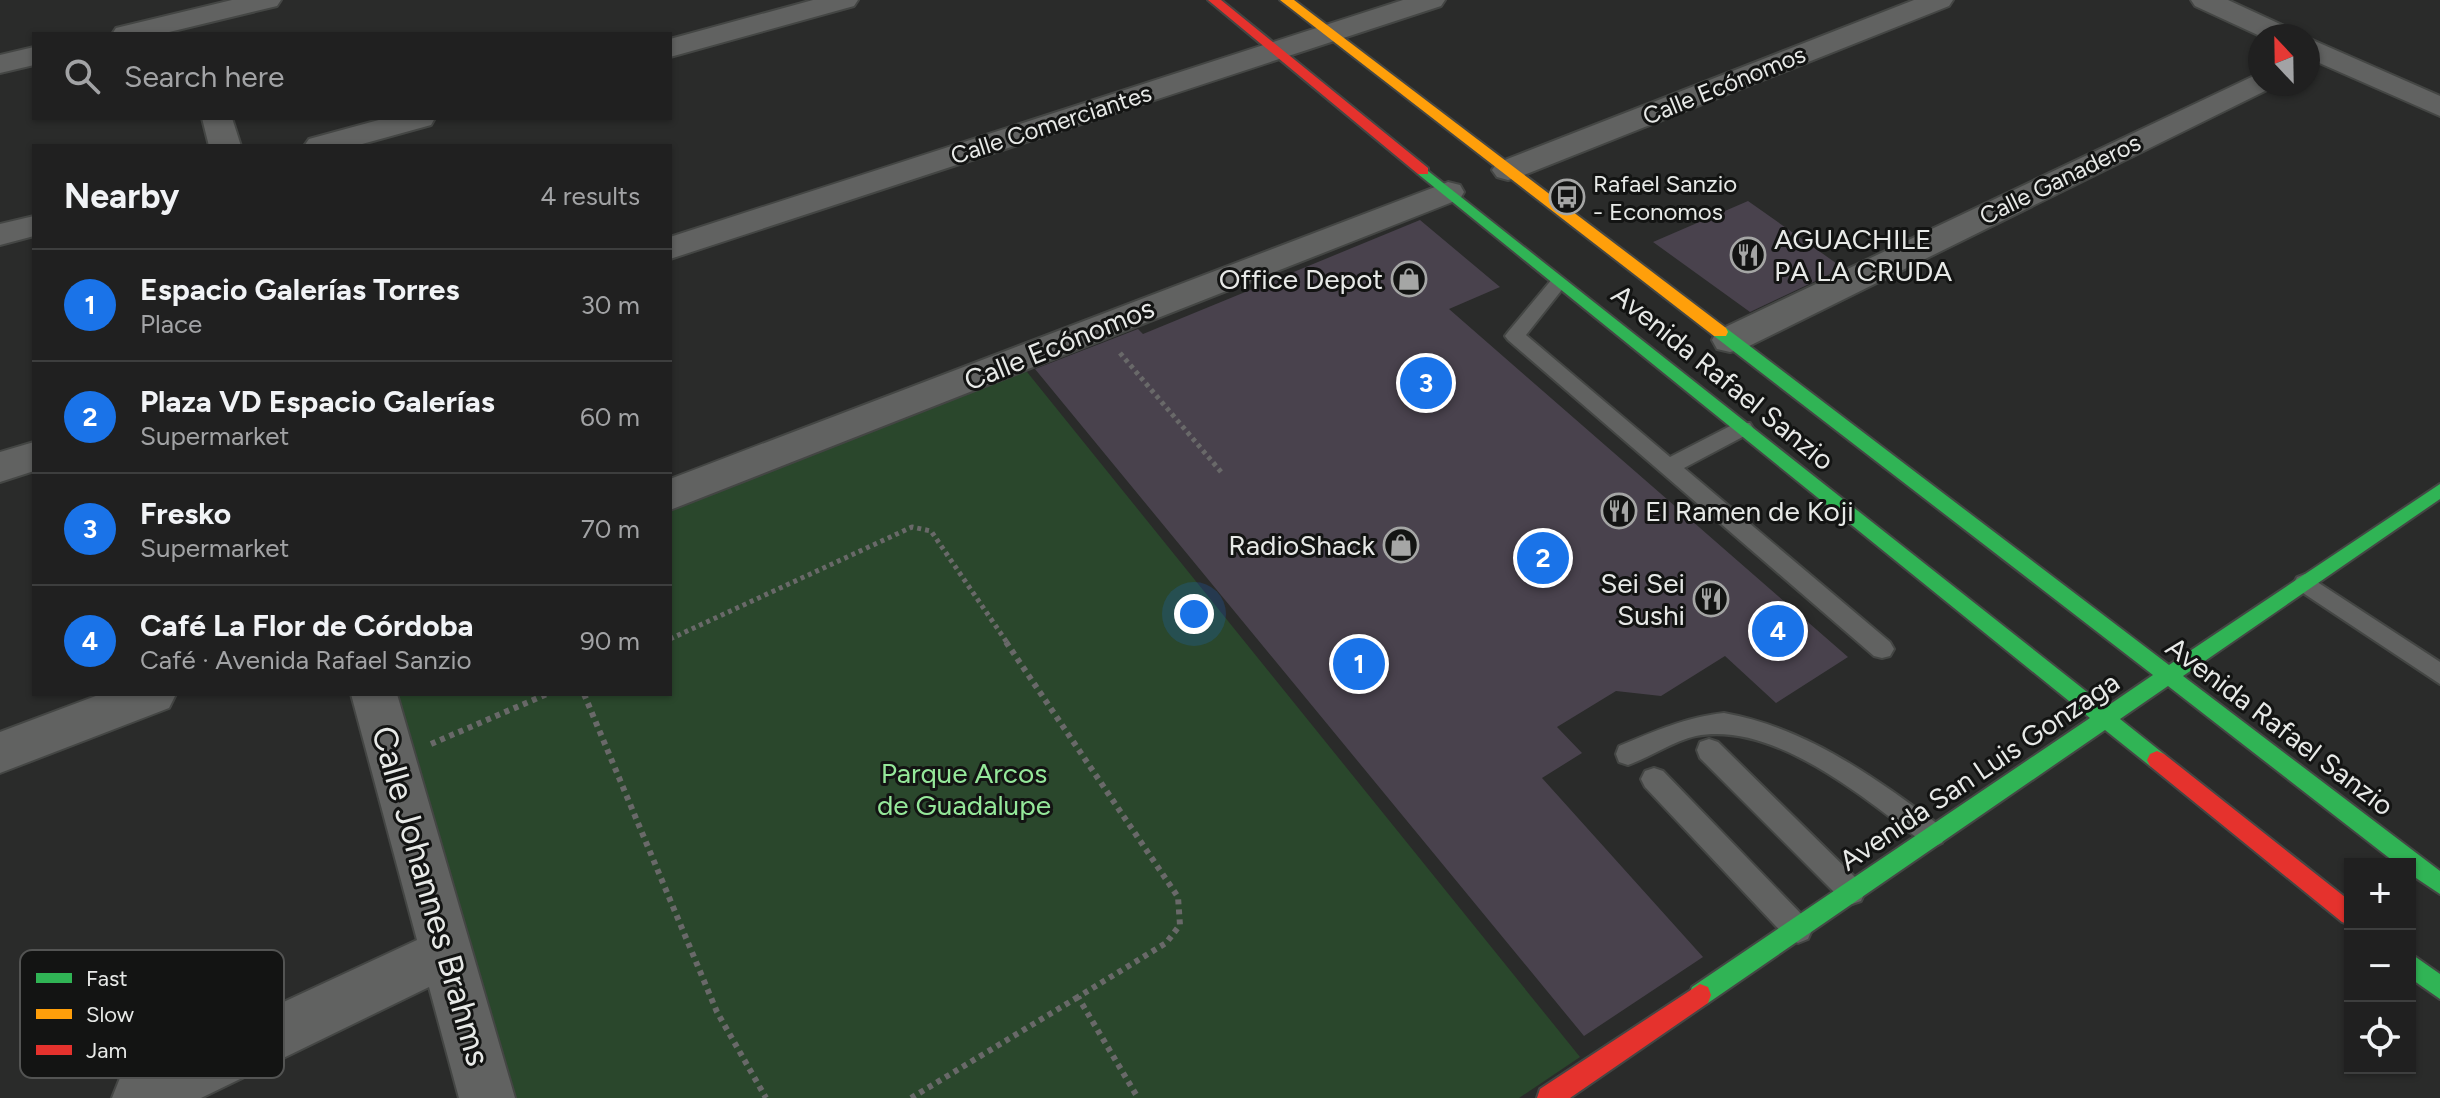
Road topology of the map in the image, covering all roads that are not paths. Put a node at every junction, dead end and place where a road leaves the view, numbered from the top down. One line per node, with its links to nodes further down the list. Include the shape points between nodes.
1 (267, 0): 8 (street)
2 (844, 0): 12 (street)
3 (1214, 0): 13 (main road, Avenida Rafael Sanzio)
4 (1286, 0): 11 (main road, Avenida Rafael Sanzio)
5 (1431, 0): 11 (street, Calle Comerciantes)
6 (1939, 0): 23 (street, Calle Ecónomos)
7 (2205, 0): 9 (street)
8 (189, 18): 10 (street)
9 (2257, 24)
10 (134, 32)
11 (1329, 34): 13 (street, Calle Comerciantes); 23 (main road, Avenida Rafael Sanzio)
12 (672, 47)
13 (1277, 51): 24 (main road, Avenida Rafael Sanzio); 27 (street, Calle Comerciantes)
14 (32, 56): 16 (street)
15 (2320, 56): 18 (street)
16 (0, 64)
17 (2248, 88): 29 (street, Calle Ganaderos)
18 (2440, 107)
19 (218, 120): 21 (street)
20 (413, 120): 22 (street)
21 (224, 144)
22 (327, 144)
23 (1508, 170): 29 (main road, Avenida Rafael Sanzio)
24 (1448, 192): 28 (main road, Avenida Rafael Sanzio); 35 (street, Calle Ecónomos)
25 (32, 227): 26 (street)
26 (0, 235)
27 (672, 247)
28 (1559, 282): 30 (main road, Avenida Rafael Sanzio); 33 (lane, via 1515,336)
29 (1730, 340): 39 (main road, Avenida Rafael Sanzio)
30 (1743, 428): 33 (lane); 42 (main road, Avenida Rafael Sanzio)
31 (32, 457): 32 (street)
32 (0, 467)
33 (1668, 467): 37 (lane)
34 (2440, 490): 36 (main road, Avenida San Luis Gonzaga)
35 (672, 494)
36 (2305, 583): 38 (lane); 39 (main road, Avenida San Luis Gonzaga)
37 (1882, 649)
38 (2440, 674)
39 (2169, 676): 42 (main road, Avenida San Luis Gonzaga); 48 (main road, Avenida Rafael Sanzio)
40 (148, 696): 44 (street)
41 (375, 696): 52 (street, Calle Johannes Brahms)
42 (2104, 717): 47 (main road, Avenida San Luis Gonzaga); 50 (main road, Avenida Rafael Sanzio)
43 (1709, 750): 49 (lane)
44 (0, 753)
45 (1628, 754): 47 (lane, via 1698,725 1753,726 1845,771)
46 (1654, 779): 51 (lane)
47 (1933, 835): 49 (main road, Avenida San Luis Gonzaga)
48 (2440, 884)
49 (1852, 892): 51 (main road, Avenida San Luis Gonzaga)
50 (2344, 910)
51 (1798, 930): 59 (main road, Avenida San Luis Gonzaga)
52 (447, 952): 55 (street); 58 (street, Calle Johannes Brahms)
53 (2416, 969): 54 (main road)
54 (2440, 988)
55 (284, 1030)
56 (182, 1078): 57 (street)
57 (140, 1098)
58 (487, 1098)
59 (1549, 1098)

